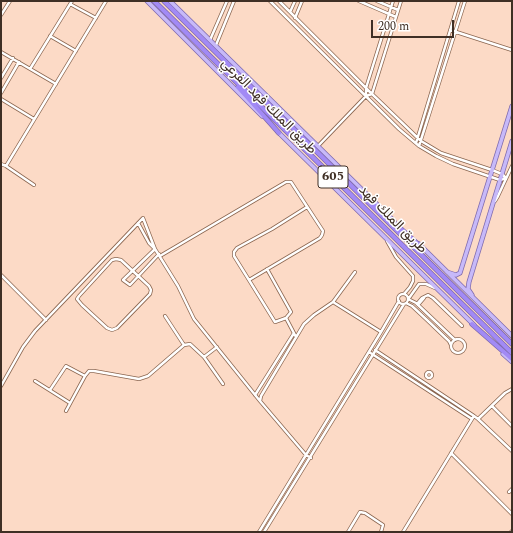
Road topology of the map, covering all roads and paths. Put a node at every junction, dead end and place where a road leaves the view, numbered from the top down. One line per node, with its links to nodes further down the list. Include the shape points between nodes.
1 (10, 1): 22 (street)
2 (106, 1): 28 (street)
3 (147, 1): 51 (main road, طريق الملك فهد الفرعي)
4 (154, 1): 38 (highway, طريق الملك فهد / 605)
5 (164, 1): 60 (highway, طريق الملك فهد / 605)
6 (170, 1): 33 (main road, طريق الملك فهد الفرعي)
7 (226, 1): 33 (street)
8 (234, 1): 34 (street)
9 (270, 1): 47 (street)
10 (279, 1): 24 (street)
11 (295, 1): 24 (street)
12 (302, 1): 29 (street)
13 (359, 1): 25 (street)
14 (377, 1): 21 (street)
15 (393, 1): 21 (street)
16 (401, 1): 23 (street)
17 (460, 1): 30 (street)
18 (465, 1): 31 (street)
19 (71, 2): 28 (street); 32 (street)
20 (1, 5): 22 (street)
21 (391, 7): 23 (street); 25 (street)
22 (6, 8): 26 (street)
23 (398, 10): 27 (street)
24 (290, 12): 29 (street)
25 (389, 14): 27 (street); 44 (street)
26 (1, 15)
27 (396, 17): 46 (street)
28 (96, 18): 36 (street)
29 (295, 18): 44 (street)
30 (450, 30): 31 (street); 52 (street)
31 (456, 32): 35 (street); 53 (street)
32 (50, 36): 36 (street); 41 (street)
33 (210, 40): 34 (main road, طريق الملك فهد الفرعي)
34 (216, 45): 56 (main road, طريق الملك فهد الفرعي)
35 (512, 50)
36 (76, 51): 43 (street)
37 (1, 52): 39 (street)
38 (208, 54): 51 (highway); 111 (highway, طريق الملك فهد / 605)
39 (13, 58): 40 (street); 42 (street)
40 (19, 62): 41 (street); 45 (street)
41 (30, 69): 43 (street)
42 (1, 78)
43 (56, 84): 50 (street)
44 (366, 88): 46 (street); 47 (street)
45 (1, 93)
46 (372, 94): 47 (street); 52 (street)
47 (366, 96): 55 (street); 56 (street)
48 (1, 99): 50 (street)
49 (512, 106): 62 (main road)
50 (34, 119): 59 (street)
51 (279, 132): 71 (main road, طريق الملك فهد الفرعي)
52 (417, 137): 53 (street); 55 (street)
53 (421, 141): 57 (street); 62 (street, via 441,153)
54 (512, 141): 63 (main road)
55 (416, 143): 57 (street)
56 (318, 146): 72 (main road, طريق الملك فهد الفرعي)
57 (419, 146): 64 (street, via 453,164)
58 (1, 164): 59 (street)
59 (6, 166): 67 (street)
60 (330, 166): 72 (highway); 104 (highway, طريق الملك فهد / 605)
61 (512, 166): 65 (street)
62 (492, 170): 63 (street); 64 (main road)
63 (502, 174): 65 (street); 66 (main road)
64 (489, 177): 66 (street); 77 (main road, via 460,273 456,275)
65 (506, 178): 66 (street); 68 (street)
66 (500, 180): 68 (main road)
67 (34, 185)
68 (493, 203): 84 (main road, via 469,282 468,289)
69 (308, 207): 74 (street, via 294,184 286,182); 75 (street, via 323,231 322,235); 81 (street, via 237,248 234,256)
70 (138, 223): 73 (street, via 149,243); 73 (street, via 144,219); 94 (street)
71 (384, 236): 82 (main road, طريق الملك فهد الفرعي); 83 (street, via 396,257 413,276 413,281)
72 (420, 246): 77 (main road, طريق الملك فهد الفرعي)
73 (156, 248): 74 (street); 76 (street)
74 (159, 255): 80 (street); 107 (street, via 194,319)
75 (267, 269): 81 (street); 93 (street, via 291,312)
76 (133, 271): 80 (street); 80 (street, via 123,280 130,286); 80 (street, via 121,260 112,260 79,296 78,301 107,328 113,330 150,294 149,286)
77 (444, 271): 84 (main road, طريق الملك فهد الفرعي)
78 (355, 272): 87 (street)
79 (1, 274): 94 (street)
80 (138, 276)
81 (249, 280): 93 (street, via 275,322)
82 (441, 291): 85 (street, via 426,284 419,284); 95 (main road, طريق الملك فهد الفرعي)
83 (404, 294): 85 (street); 86 (street, via 399,296)
84 (473, 298): 101 (main road, طريق الملك فهد الفرعي)
85 (408, 299): 88 (street); 89 (street)
86 (399, 301): 88 (street); 100 (street)
87 (333, 302): 100 (street); 102 (street, via 304,324)
88 (405, 303): 91 (street); 109 (street)
89 (417, 304): 90 (street); 96 (street, via 428,295)
90 (425, 312): 91 (street); 97 (street)
91 (422, 315): 98 (street)
92 (165, 316): 105 (street)
93 (286, 318): 99 (street)
94 (46, 320): 122 (street, via 23,347)
95 (472, 324): 114 (highway); 115 (main road, طريق الملك فهد الفرعي)
96 (462, 326)
97 (440, 327): 98 (street); 103 (street)
98 (437, 330): 106 (street)
99 (294, 332): 102 (street); 125 (street)
100 (381, 332): 108 (street)
101 (512, 336)
102 (296, 337): 126 (street)
103 (455, 340): 106 (street); 106 (street, via 463,340 465,350 456,353)
104 (512, 344)
105 (184, 345): 113 (street, via 192,345); 116 (street, via 148,376 139,379 94,371 89,371)
106 (451, 345)
107 (217, 347): 113 (street); 125 (street)
108 (372, 347): 109 (street); 110 (street)
109 (376, 350): 112 (street); 121 (street)
110 (369, 352): 112 (street); 135 (street)
111 (512, 353)
112 (373, 355): 121 (street); 136 (street)
113 (204, 357): 120 (street)
114 (512, 359)
115 (512, 362)
116 (85, 376): 124 (street, via 66,366); 127 (street)
117 (426, 376): 118 (street); 118 (street, via 429,372 432,373 432,377); 121 (street)
118 (429, 378): 121 (street)
119 (35, 381): 124 (street)
120 (223, 384)
121 (422, 384): 130 (street)
122 (1, 386)
123 (512, 389): 128 (street)
124 (50, 390): 127 (street)
125 (255, 395): 126 (street)
126 (260, 401): 135 (street)
127 (70, 403): 129 (street)
128 (492, 406): 131 (street); 132 (street)
129 (66, 411)
130 (473, 418): 131 (street); 134 (street)
131 (478, 419): 133 (street)
132 (512, 426)
133 (512, 451)
134 (451, 453): 139 (street); 144 (street)
135 (306, 455): 136 (street); 140 (street)
136 (311, 458): 141 (street)
137 (512, 489): 138 (street)
138 (509, 492)
139 (512, 514)
140 (259, 532)
141 (264, 532)
142 (348, 532): 143 (street, via 360,512 384,524)
143 (381, 532)
144 (403, 532)

